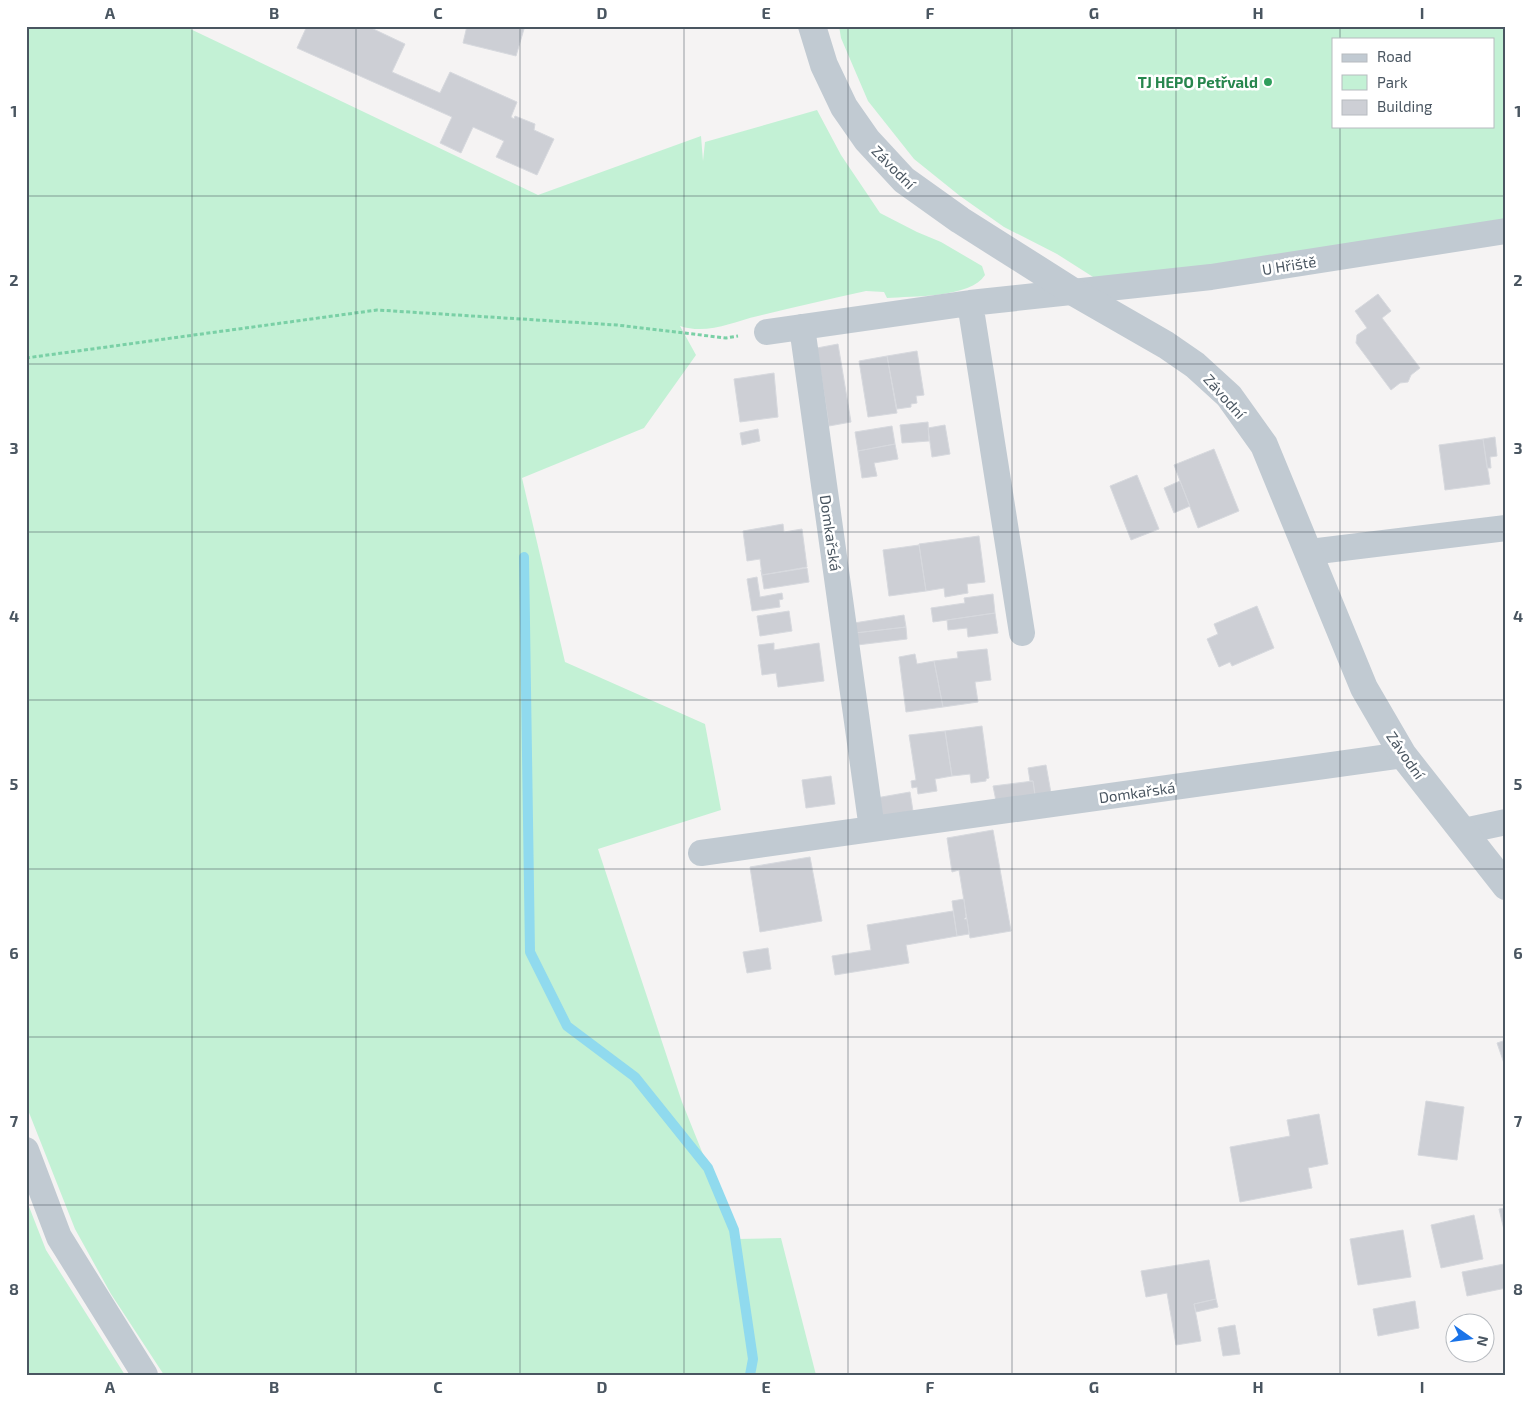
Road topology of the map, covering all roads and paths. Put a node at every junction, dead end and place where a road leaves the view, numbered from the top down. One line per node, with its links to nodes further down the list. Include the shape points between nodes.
1 (812, 26): 3 (street, Závodní, via 824,65 844,107 867,140 904,180)
2 (1506, 231): 3 (street, U Hřiště, via 1212,278)
3 (1072, 291): 4 (street, U Hřiště); 9 (street, Závodní, via 1166,345 1195,365 1229,396 1264,445)
4 (970, 303): 5 (street, U Hřiště); 10 (street)
5 (802, 327): 6 (street, U Hřiště); 13 (street, Domkařská)
6 (767, 332): 7 (path, via 726,338 617,325 377,310)
7 (26, 358)
8 (1506, 528): 9 (street)
9 (1310, 552): 11 (street, Závodní, via 1364,688)
10 (1022, 633)
11 (1403, 754): 13 (street, Domkařská); 14 (street, Závodní)
12 (1506, 822): 14 (street)
13 (872, 829): 15 (street, Domkařská)
14 (1464, 831): 16 (street, Závodní)
15 (701, 853)
16 (1506, 886)
17 (26, 1150): 18 (street, via 59,1237)
18 (145, 1375)

